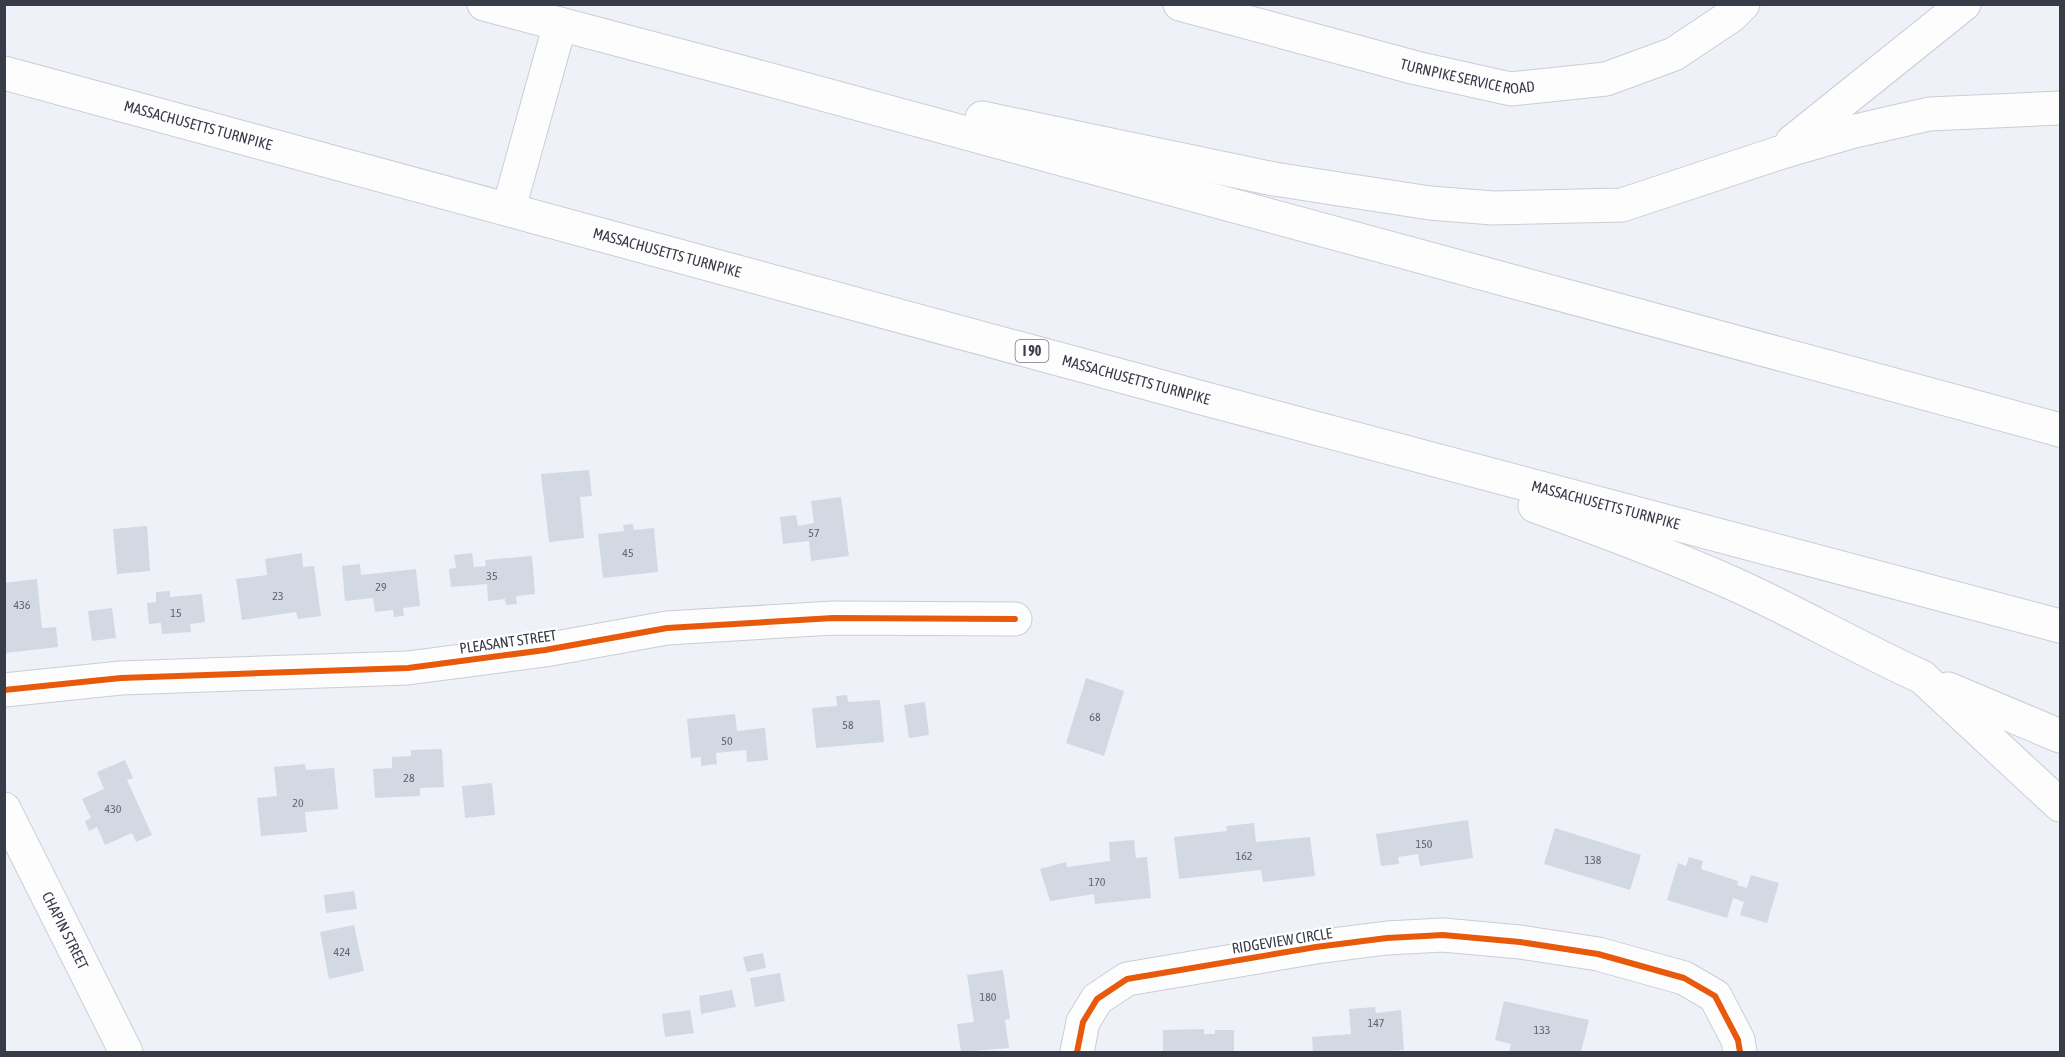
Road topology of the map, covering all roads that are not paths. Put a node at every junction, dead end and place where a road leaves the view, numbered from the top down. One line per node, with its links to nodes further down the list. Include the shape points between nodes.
1 (484, 4): 5 (main road)
2 (1180, 4): 3 (main road, TURNPIKE SERVICE ROAD, via 1416,68 1511,88 1606,79 1674,54)
3 (1743, 4)
4 (1964, 4): 9 (main road)
5 (560, 24): 6 (main road); 10 (main road)
6 (741, 72): 9 (main road, via 1027,126 1274,180 1451,205 1622,205); 12 (main road)
7 (4, 73): 10 (main road, MASSACHUSETTS TURNPIKE / I 90)
8 (2061, 108): 9 (main road, via 1929,114)
9 (1779, 153)
10 (510, 208): 11 (main road, MASSACHUSETTS TURNPIKE / I 90)
11 (1284, 419): 14 (main road, MASSACHUSETTS TURNPIKE / I 90); 15 (main road, via 1657,551)
12 (2061, 430)
13 (1015, 619): 16 (main road, PLEASANT STREET, via 833,618 667,628 545,650 408,668 121,678)
14 (2061, 626)
15 (1922, 676): 17 (main road); 18 (main road)
16 (4, 690)
17 (2061, 736)
18 (2061, 805)
19 (4, 809): 20 (main road, CHAPIN STREET)
20 (126, 1053)
21 (1077, 1053): 22 (main road, RIDGEVIEW CIRCLE, via 1083,1022 1097,999 1126,979 1316,947 1443,935 1598,954 1684,978 1715,996 1738,1040)
22 (1740, 1053)

